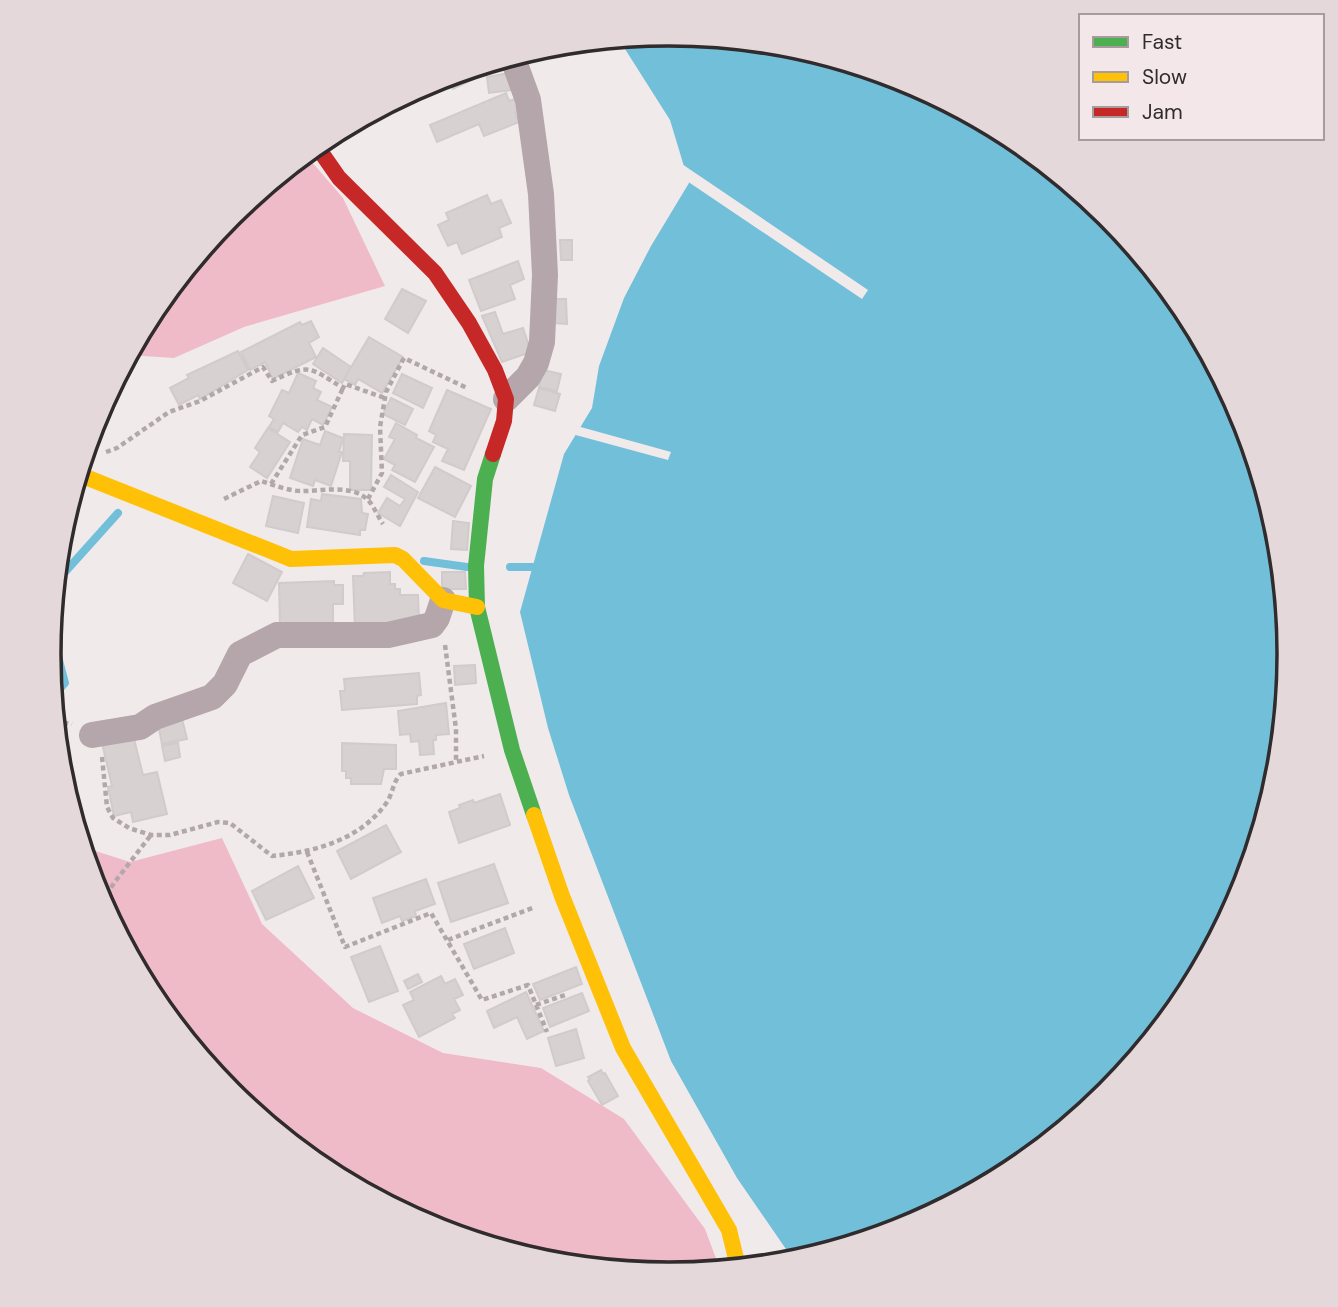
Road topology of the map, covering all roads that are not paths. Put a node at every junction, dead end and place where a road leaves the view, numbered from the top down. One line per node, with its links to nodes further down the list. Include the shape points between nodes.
1 (515, 65): 3 (street, via 528,100 541,194 545,275 542,342 536,363)
2 (322, 154): 3 (street, via 339,178 435,273 495,370)
3 (506, 403): 5 (street, via 485,479 476,566)
4 (87, 478): 6 (street, via 291,559 395,555 403,559)
5 (477, 607): 6 (street); 8 (street, via 512,750 562,897 623,1048 729,1230)
6 (440, 609): 7 (street, via 432,625 388,635 277,635 240,654 225,684 212,697 140,726)
7 (92, 735)
8 (736, 1257)

